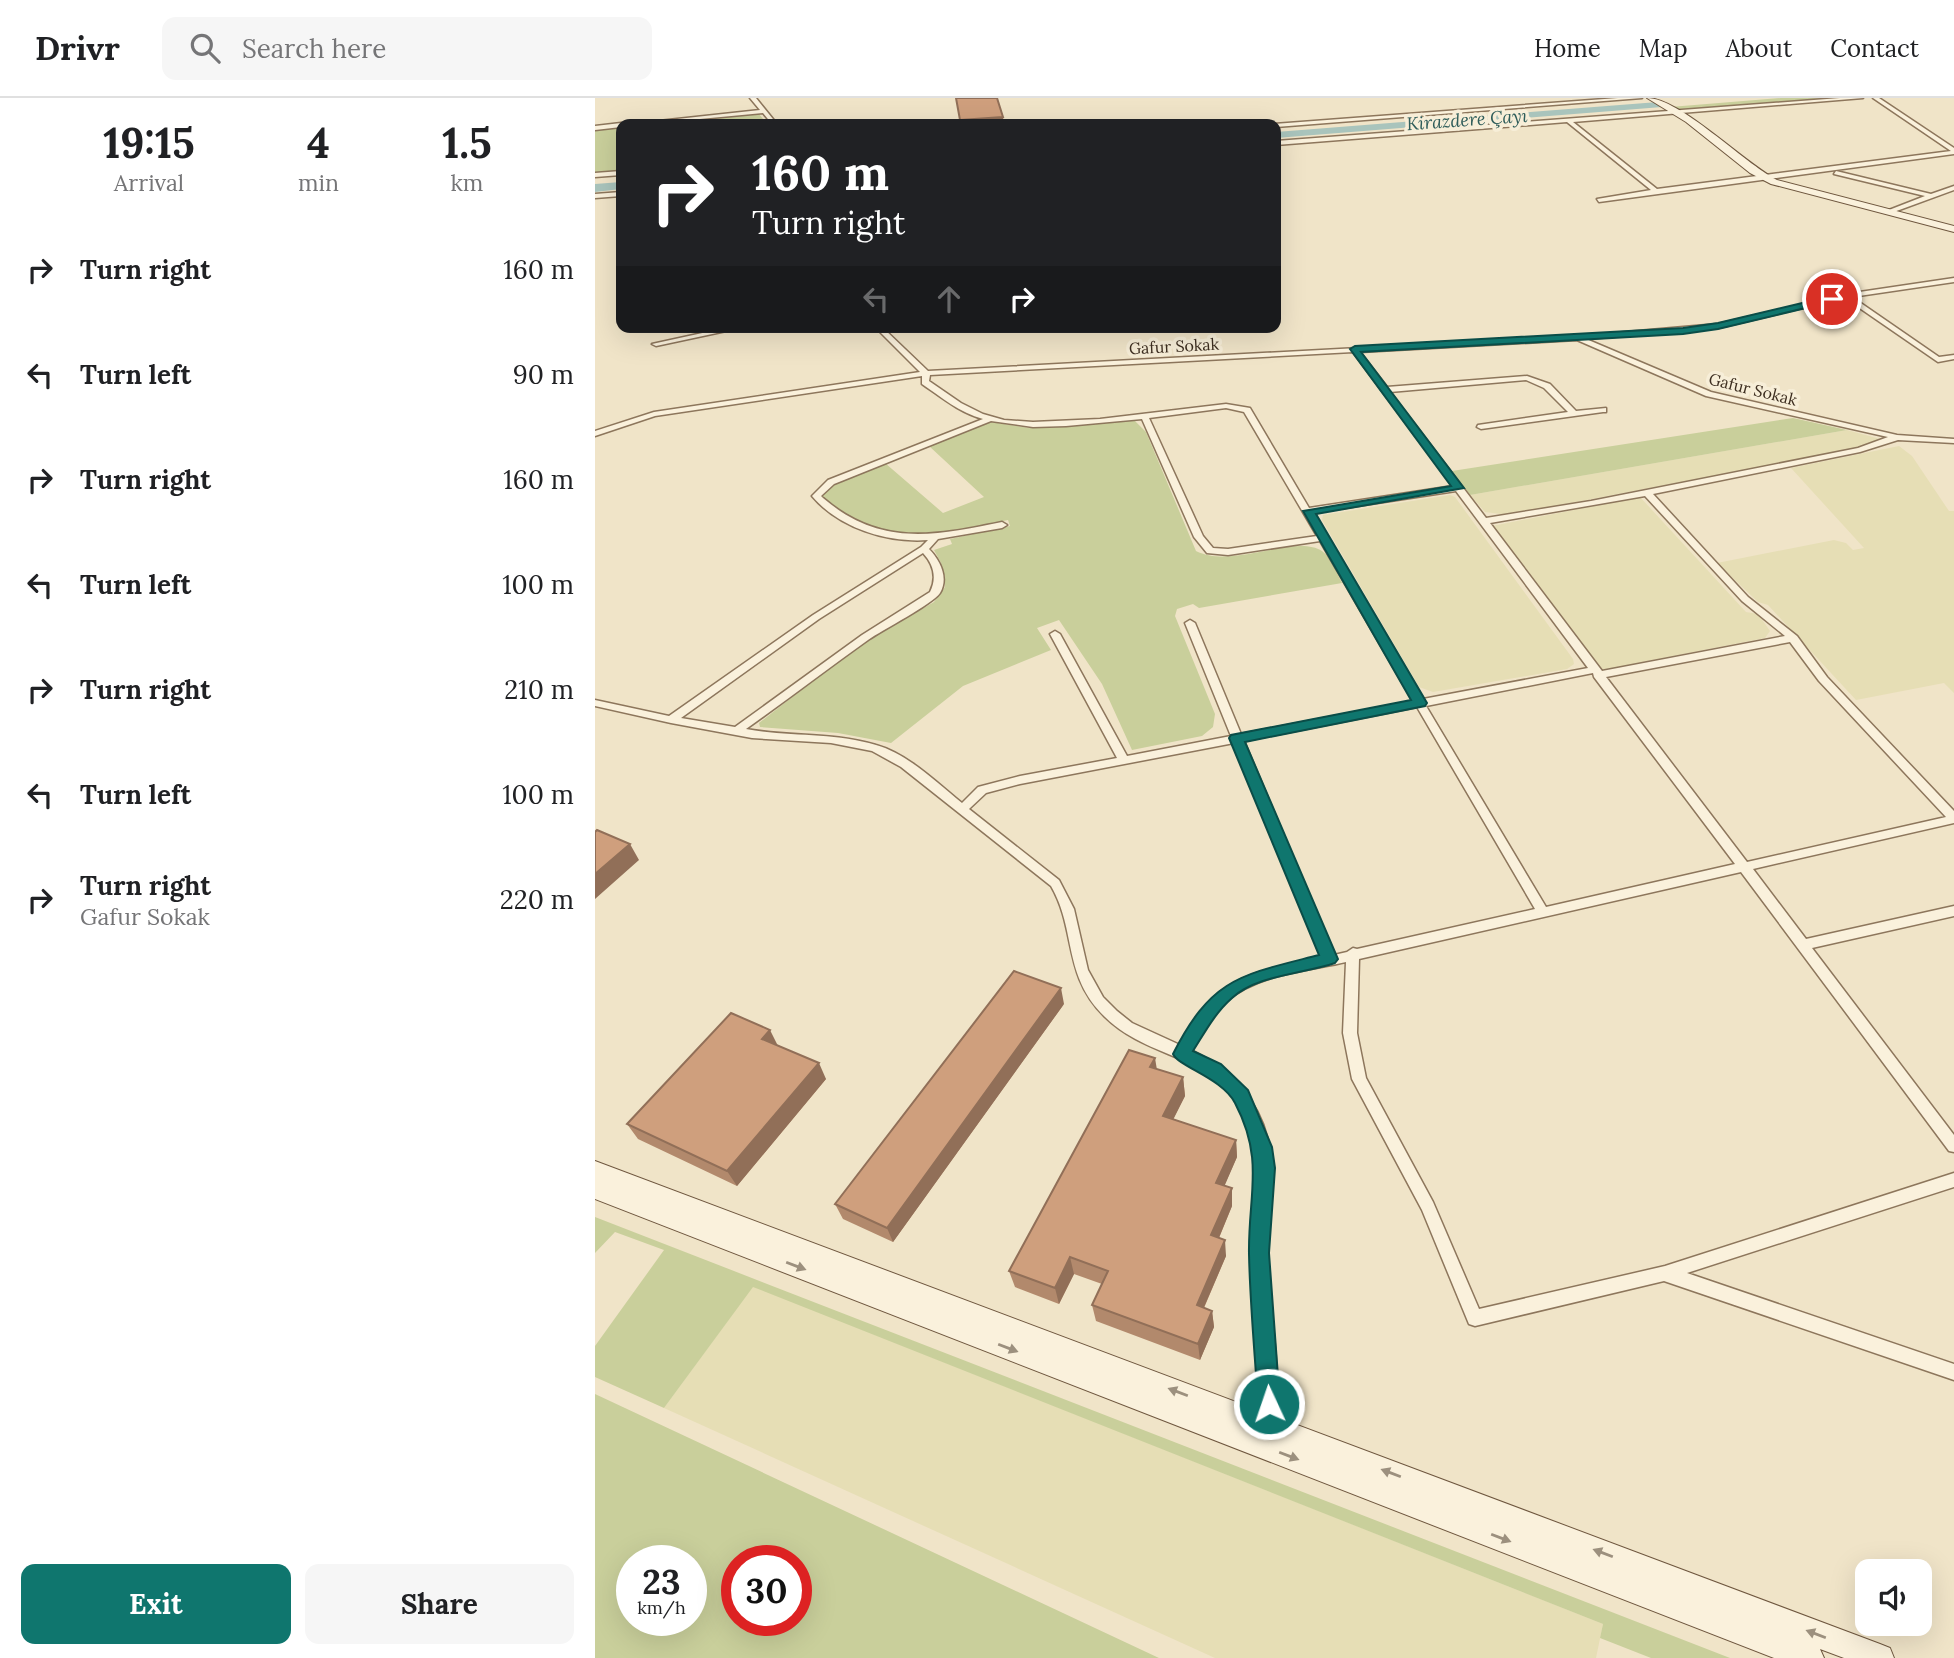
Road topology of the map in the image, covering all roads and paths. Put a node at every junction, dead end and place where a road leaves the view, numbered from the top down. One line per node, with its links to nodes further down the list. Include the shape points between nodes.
1 (753, 98): 6 (street)
2 (1639, 98): 11 (street)
3 (1651, 98): 7 (main road)
4 (1860, 98): 7 (street)
5 (1876, 98): 15 (street)
6 (764, 111): 8 (street); 9 (street)
7 (1675, 112): 10 (street); 19 (main road)
8 (684, 119)
9 (771, 119)
10 (1568, 120): 14 (street); 21 (street)
11 (1281, 125)
12 (616, 126): 13 (street)
13 (595, 128)
14 (1281, 143)
15 (1954, 151): 16 (street)
16 (1828, 171): 19 (street); 24 (street)
17 (616, 173): 18 (street)
18 (595, 175)
19 (1763, 178): 21 (street); 26 (main road)
20 (1954, 188): 24 (street)
21 (1654, 190): 25 (street)
22 (616, 194): 23 (street)
23 (595, 196)
24 (1931, 196): 26 (street)
25 (1599, 200)
26 (1891, 211): 27 (main road)
27 (1954, 229)
28 (1954, 280): 29 (street)
29 (1846, 296): 32 (street, via 1710,327); 36 (street)
30 (712, 333): 33 (street)
31 (884, 333): 38 (street)
32 (1578, 338): 34 (street, Gafur Sokak); 46 (street, Gafur Sokak, via 1709,394)
33 (656, 344)
34 (1355, 349): 38 (street, Gafur Sokak); 39 (street)
35 (1954, 357): 36 (street)
36 (1938, 359): 37 (street)
37 (1954, 370)
38 (926, 373): 43 (street, via 925,382); 45 (street, Gafur Sokak, via 654,414)
39 (1385, 390): 41 (street, via 1527,378 1547,386); 48 (street)
40 (1603, 410): 41 (street)
41 (1573, 413): 44 (street)
42 (1144, 415): 43 (street, via 1037,424); 50 (street, via 1226,406 1247,410); 53 (street, via 1199,537 1210,551)
43 (990, 419): 54 (street, via 831,482 817,493 824,503 868,530 902,539)
44 (1482, 427)
45 (595, 434)
46 (1897, 438): 47 (street, Gafur Sokak); 49 (street, via 1876,447)
47 (1954, 441)
48 (1458, 488): 50 (street); 51 (street)
49 (1647, 493): 51 (street); 58 (street, via 1745,599)
50 (1308, 511): 53 (street)
51 (1483, 521): 59 (street)
52 (1002, 525): 54 (street)
53 (1324, 538): 61 (street)
54 (935, 539): 55 (street)
55 (924, 549): 62 (street, via 816,617); 63 (street, via 939,576 934,594 866,637)
56 (1190, 623): 64 (street)
57 (1055, 634): 65 (street)
58 (1793, 638): 59 (street); 67 (street, via 1830,687)
59 (1596, 673): 61 (street); 68 (street)
60 (595, 703): 62 (street)
61 (1420, 703): 64 (street); 69 (street)
62 (671, 720): 63 (street)
63 (737, 731): 66 (street, via 831,739 875,748 894,756)
64 (1236, 738): 65 (street); 73 (street)
65 (1124, 760): 66 (street, via 998,785 973,796)
66 (962, 809): 74 (street, via 1025,856 1062,891 1078,966 1103,1007 1132,1030)
67 (1954, 818): 68 (street)
68 (1744, 866): 69 (street); 71 (street)
69 (1542, 911): 72 (street)
70 (1954, 911): 71 (street)
71 (1803, 945): 75 (street)
72 (1353, 953): 73 (street); 79 (street, via 1349,1014 1359,1079 1428,1207 1475,1318)
73 (1329, 959): 74 (street, via 1262,976 1228,991 1209,1010)
74 (1182, 1054): 81 (street, via 1214,1069 1241,1096 1262,1147 1265,1168 1259,1253 1269,1390)
75 (1954, 1146)
76 (595, 1171): 81 (main road, one-way to 76)
77 (1954, 1180): 79 (street)
78 (595, 1189): 81 (main road, one-way to 81)
79 (1664, 1273): 80 (street)
80 (1954, 1372)
81 (1260, 1434): 82 (main road, one-way to 82); 83 (main road, one-way to 81)
82 (1809, 1658)
83 (1880, 1658)

